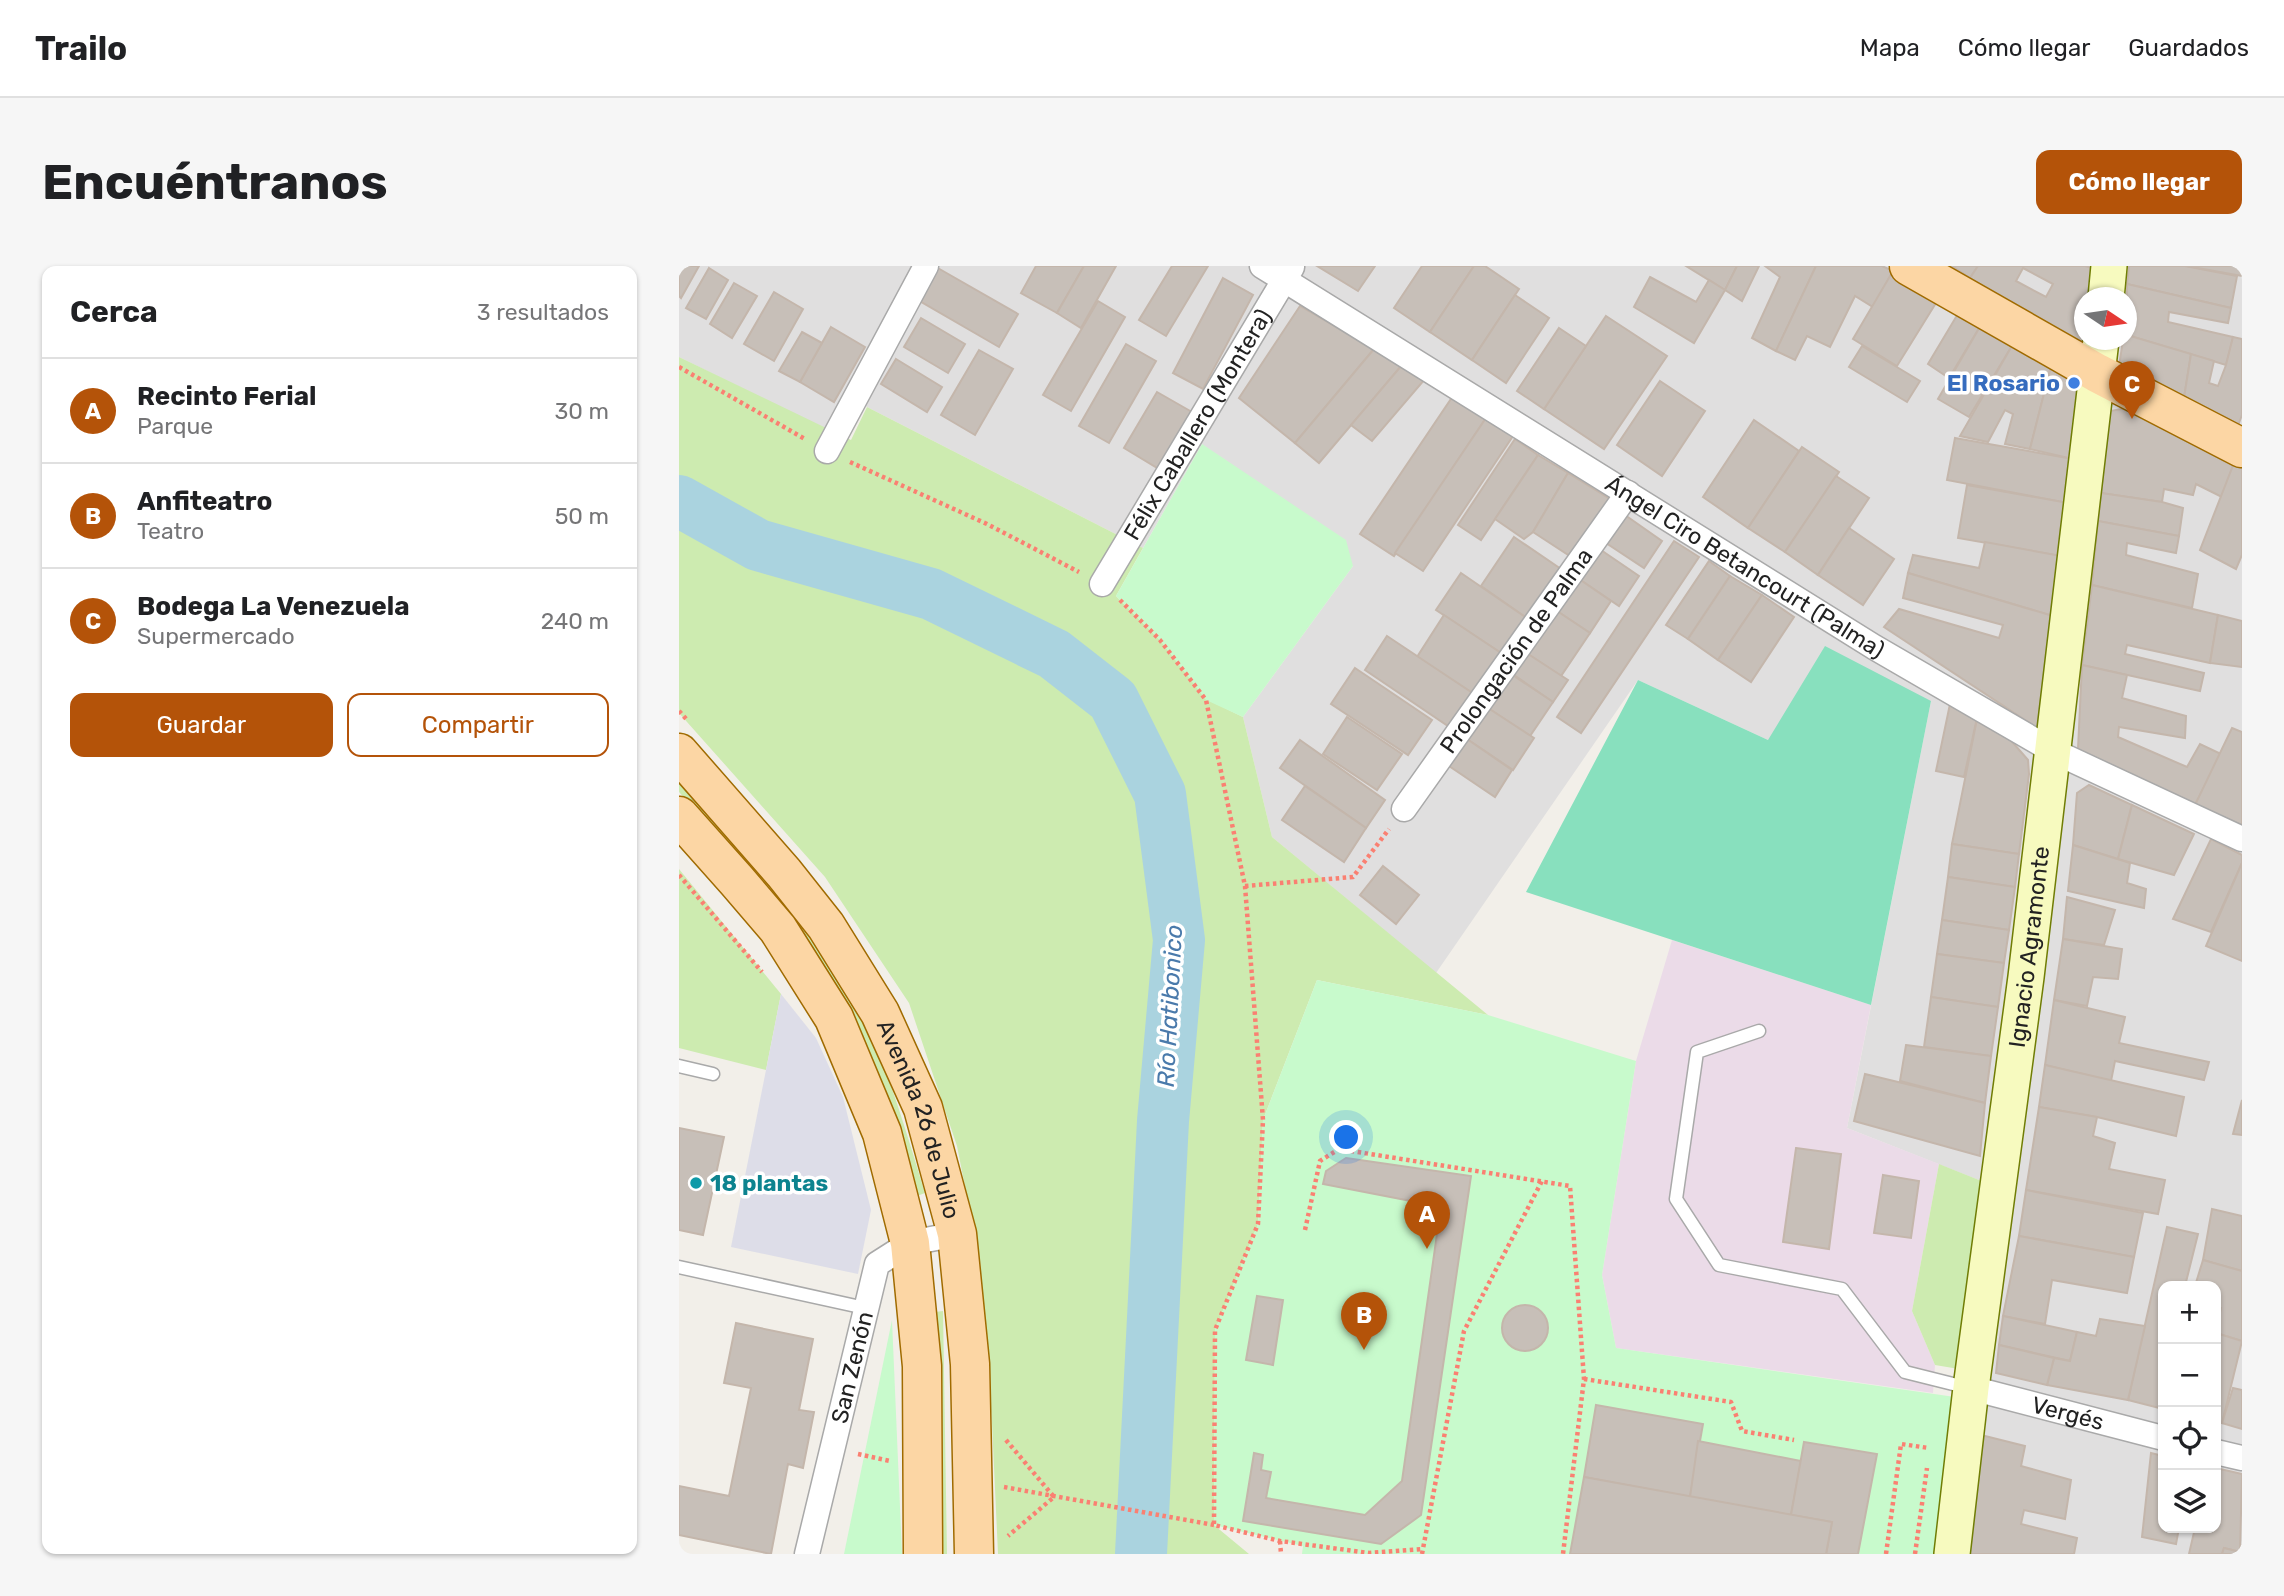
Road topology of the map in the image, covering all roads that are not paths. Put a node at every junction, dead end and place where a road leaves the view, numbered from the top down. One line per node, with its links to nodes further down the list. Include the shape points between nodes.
1 (926, 266): 9 (street)
2 (1262, 266): 5 (street, Ángel Ciro Betancourt (Palma))
3 (1909, 266): 7 (main road)
4 (2109, 266): 6 (main road)
5 (1288, 273): 10 (street, Ángel Ciro Betancourt (Palma)); 11 (street, Félix Caballero (Montera))
6 (2107, 287)
7 (2099, 356): 8 (main road); 12 (main road, Ignacio Agramonte)
8 (2242, 448)
9 (827, 451)
10 (1628, 493): 12 (street, Ángel Ciro Betancourt (Palma), via 1874,647); 14 (street, Prolongación de Palma)
11 (1102, 584)
12 (2053, 751): 16 (street, Ángel Ciro Betancourt (Palma)); 24 (main road, Ignacio Agramonte)
13 (679, 753): 20 (main road, Avenida 26 de Julio, via 826,926 880,1013 923,1108)
14 (1404, 809)
15 (679, 817): 21 (main road, Avenida 26 de Julio, via 778,929 834,1018 882,1133)
16 (2242, 839)
17 (1759, 1031): 24 (lane, via 1697,1052 1676,1199 1719,1265 1842,1289 1905,1372)
18 (679, 1066): 19 (lane)
19 (713, 1074)
20 (957, 1234): 21 (street, San Zenón); 28 (main road, Avenida 26 de Julio)
21 (910, 1242): 23 (street, San Zenón, via 877,1264); 30 (main road, Avenida 26 de Julio, via 922,1366)
22 (679, 1267): 23 (lane)
23 (865, 1308): 29 (street, San Zenón)
24 (1971, 1388): 25 (street, Vergés); 31 (main road, Ignacio Agramonte)
25 (2158, 1437)
26 (2221, 1453): 27 (street)
27 (2242, 1458)
28 (990, 1545)
29 (807, 1554)
30 (923, 1554)
31 (1952, 1554)

